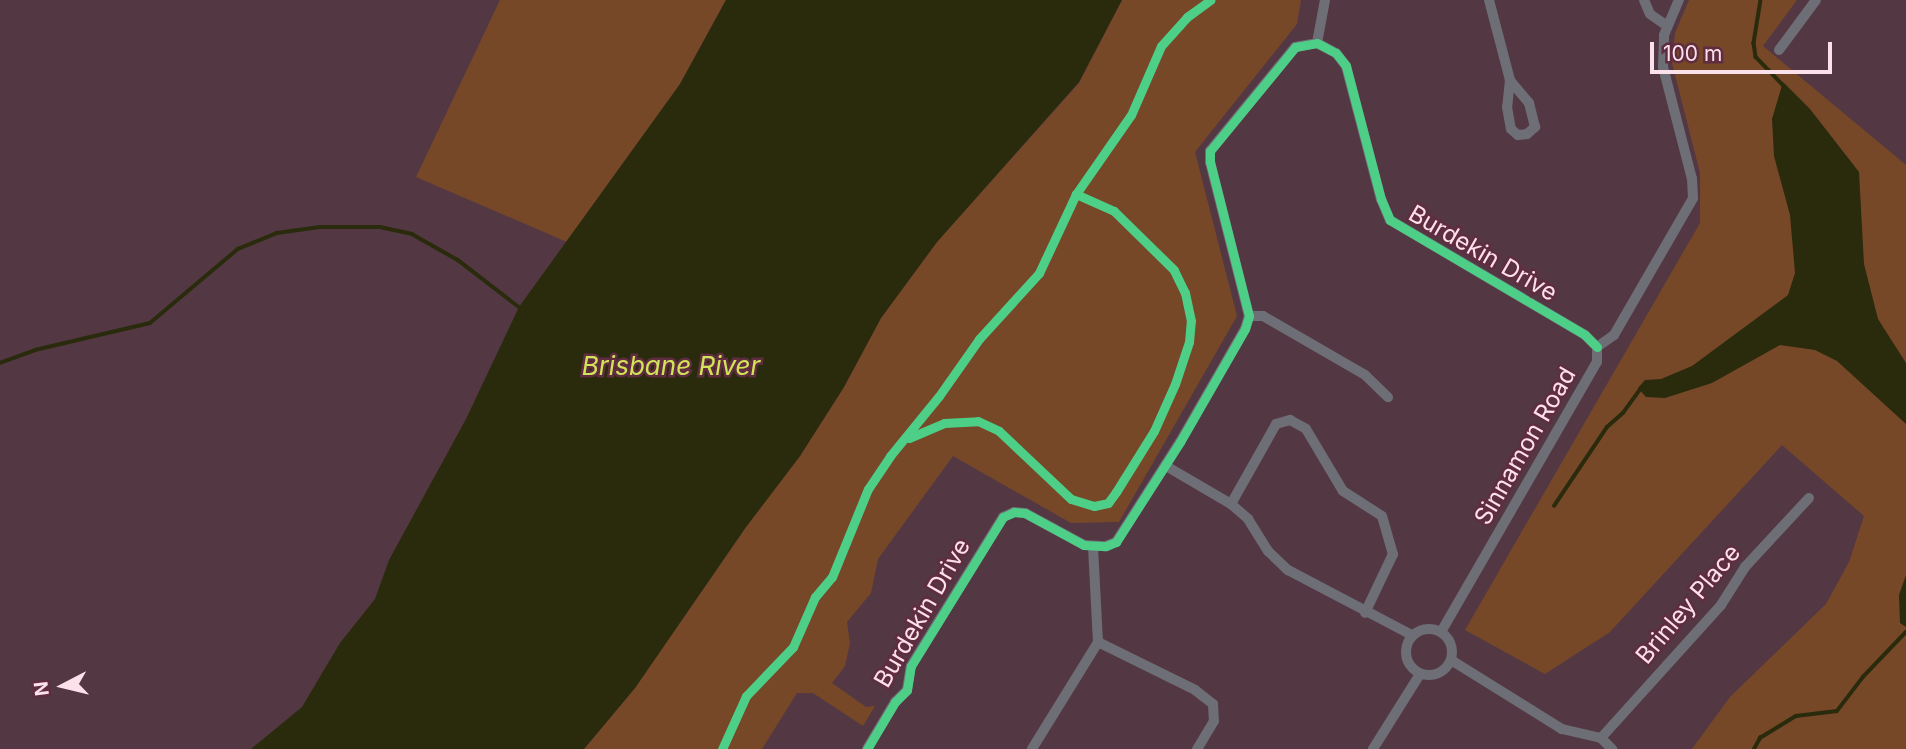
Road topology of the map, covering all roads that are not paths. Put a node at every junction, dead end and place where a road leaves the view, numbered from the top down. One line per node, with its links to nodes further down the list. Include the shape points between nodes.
1 (1325, 0): 7 (street)
2 (1489, 0): 9 (street)
3 (1644, 0): 6 (street, via 1650,14)
4 (1679, 0): 6 (street)
5 (1816, 0): 8 (street)
6 (1667, 25): 11 (street, Sinnamon Road, via 1663,67 1693,192 1686,212 1614,335)
7 (1317, 43): 10 (street, via 1288,53 1210,151); 11 (street, Burdekin Drive, via 1346,66 1390,220 1585,335)
8 (1780, 50)
9 (1510, 80): 9 (street, via 1529,103 1535,127 1527,134 1518,135 1511,129 1507,107)
10 (1249, 316): 12 (street, via 1263,316 1365,375); 13 (street)
11 (1597, 347): 18 (street, Sinnamon Road, via 1597,362)
12 (1388, 397)
13 (1166, 466): 15 (street); 16 (street, via 1116,542)
14 (1809, 498): 23 (street, Brinley Place)
15 (1231, 504): 17 (street, via 1248,519 1280,564); 17 (street, via 1276,424 1290,420 1306,429 1343,491 1382,516 1393,554)
16 (1093, 547): 20 (street); 24 (street, Burdekin Drive, via 1024,513 1003,517 911,666 907,690)
17 (1364, 613): 19 (street)
18 (1441, 632): 19 (street, via 1426,628); 21 (street, via 1451,644)
19 (1412, 635): 22 (street, via 1406,657)
20 (1098, 642): 25 (street); 26 (street, via 1195,690 1213,704 1214,721)
21 (1451, 660): 22 (street, via 1442,672); 23 (street, via 1562,729)
22 (1420, 674): 27 (street)
23 (1601, 738): 28 (street)
24 (867, 749)
25 (1031, 749)
26 (1197, 749)
27 (1373, 749)
28 (1612, 749)

